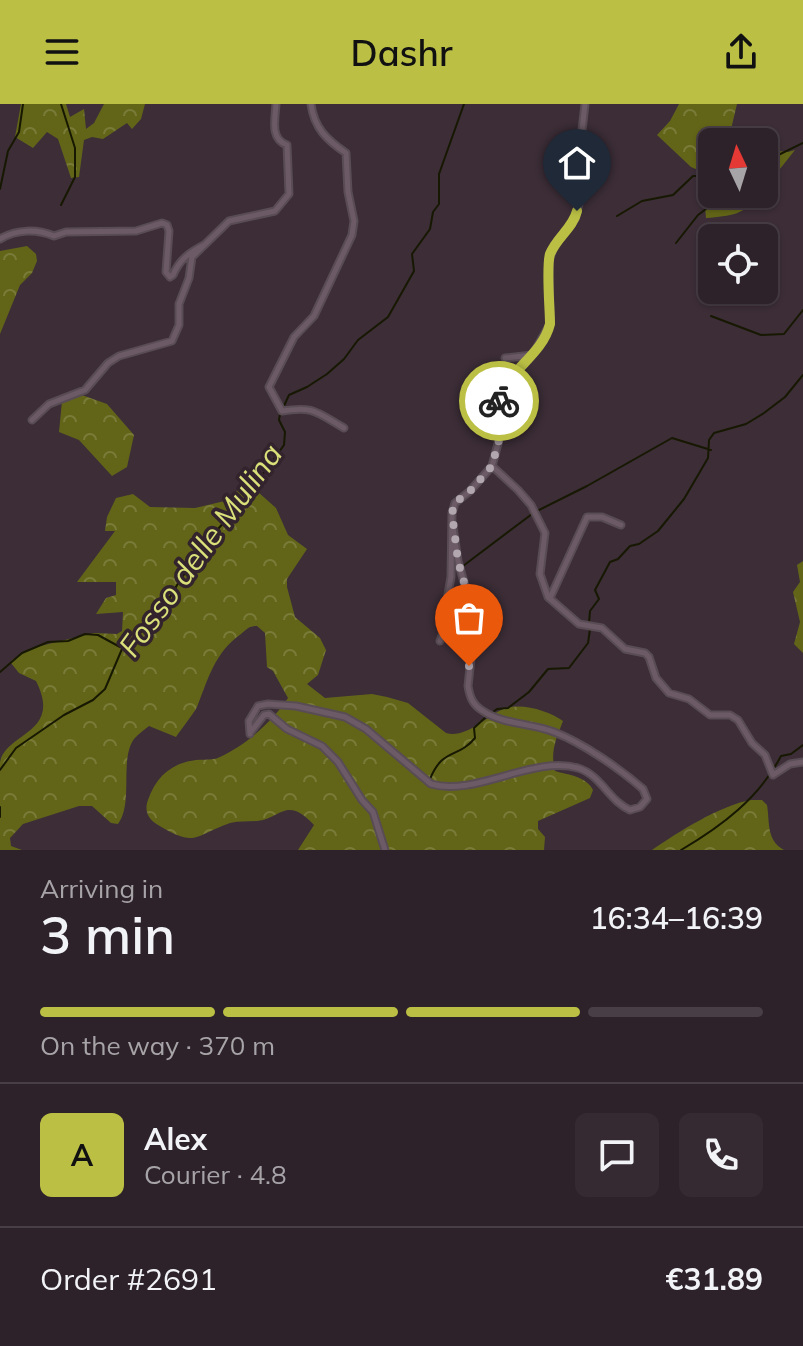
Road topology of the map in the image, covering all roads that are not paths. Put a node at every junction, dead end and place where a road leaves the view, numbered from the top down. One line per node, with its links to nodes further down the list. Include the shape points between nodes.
1 (276, 104): 4 (street, via 276,137 289,148 289,194 275,211 235,219)
2 (311, 104): 9 (street, via 315,124 346,153 352,235 314,316 294,337 269,387 282,411 308,409)
3 (585, 104): 6 (street, via 580,200 572,224 551,253 550,324)
4 (215, 236): 5 (street, via 186,255 170,277 169,231 162,223 136,231 54,236 22,232); 8 (street, via 192,257 172,341 119,356 85,390 49,404)
5 (0, 239)
6 (533, 354): 7 (street); 10 (street, via 501,395 500,436)
7 (505, 358)
8 (32, 420)
9 (344, 428)
10 (492, 466): 12 (street, via 455,503); 13 (street, via 524,497 545,533 540,574)
11 (621, 525): 13 (street, via 587,517)
12 (453, 527): 14 (street); 16 (street, via 475,621 468,686 475,705 496,718 546,729 581,746 643,789 647,799 640,807 622,807 593,775 569,766 442,787 431,784 356,722 311,709 258,706 249,721 250,734 269,714 294,734 322,746 373,812)
13 (550, 598): 15 (street, via 579,624 602,628 625,649 645,653 669,693 689,699 710,715 738,720 765,755 772,774)
14 (440, 641)
15 (803, 762)
16 (385, 850)

